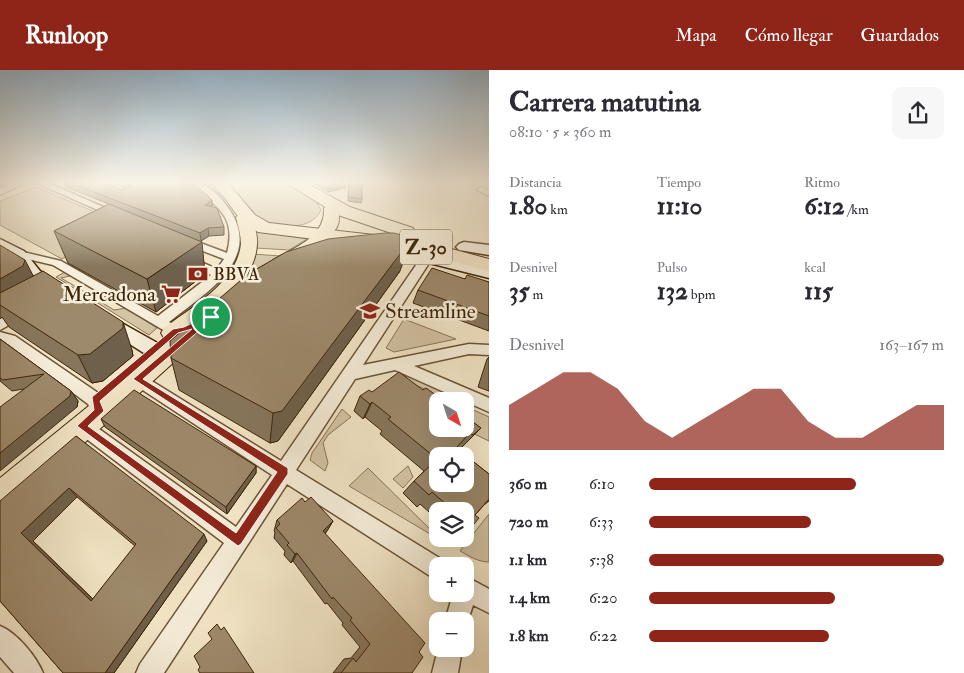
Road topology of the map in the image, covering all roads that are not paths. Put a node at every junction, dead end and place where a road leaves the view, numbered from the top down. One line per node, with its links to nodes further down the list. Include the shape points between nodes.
1 (103, 210): 8 (street)
2 (225, 210): 19 (street, via 236,239)
3 (242, 210): 7 (highway)
4 (328, 210): 9 (highway, Z-30, via 317,223)
5 (330, 210): 11 (main road, via 332,222)
6 (343, 210): 14 (highway, Z-30)
7 (244, 217): 9 (highway, Z-30, via 259,226); 27 (main road, via 249,244 240,271 218,294)
8 (128, 221)
9 (281, 231): 11 (highway, Z-30)
10 (171, 235): 19 (street)
11 (322, 235): 13 (highway, Z-30); 23 (main road)
12 (0, 243): 16 (street)
13 (360, 247): 18 (street); 21 (highway, Z-30, via 418,246)
14 (464, 247): 15 (street); 21 (highway, Z-30)
15 (489, 250)
16 (19, 254): 27 (street, via 57,263); 30 (street, via 53,293 79,304)
17 (173, 254): 22 (street)
18 (422, 256): 21 (street); 32 (street)
19 (231, 258): 22 (street)
20 (316, 261): 23 (street)
21 (488, 268)
22 (219, 274): 27 (street)
23 (262, 277): 25 (main road)
24 (33, 305): 26 (street)
25 (211, 317): 27 (street, via 185,329); 30 (main road)
26 (0, 325)
27 (167, 326): 30 (main road)
28 (0, 337): 35 (street, via 10,339)
29 (489, 350): 31 (street, via 469,349)
30 (158, 354): 33 (main road); 35 (main road)
31 (397, 365): 32 (street); 34 (street)
32 (350, 374): 36 (street)
33 (137, 379): 35 (main road); 36 (street)
34 (489, 405)
35 (92, 412): 37 (main road); 38 (main road); 39 (street)
36 (284, 471): 39 (street); 40 (street)
37 (0, 481)
38 (0, 498)
39 (238, 540): 46 (street)
40 (429, 564)
41 (474, 593): 42 (street)
42 (489, 602)
43 (0, 638): 45 (street)
44 (448, 657): 47 (street)
45 (30, 673)
46 (148, 673)
47 (444, 673)

